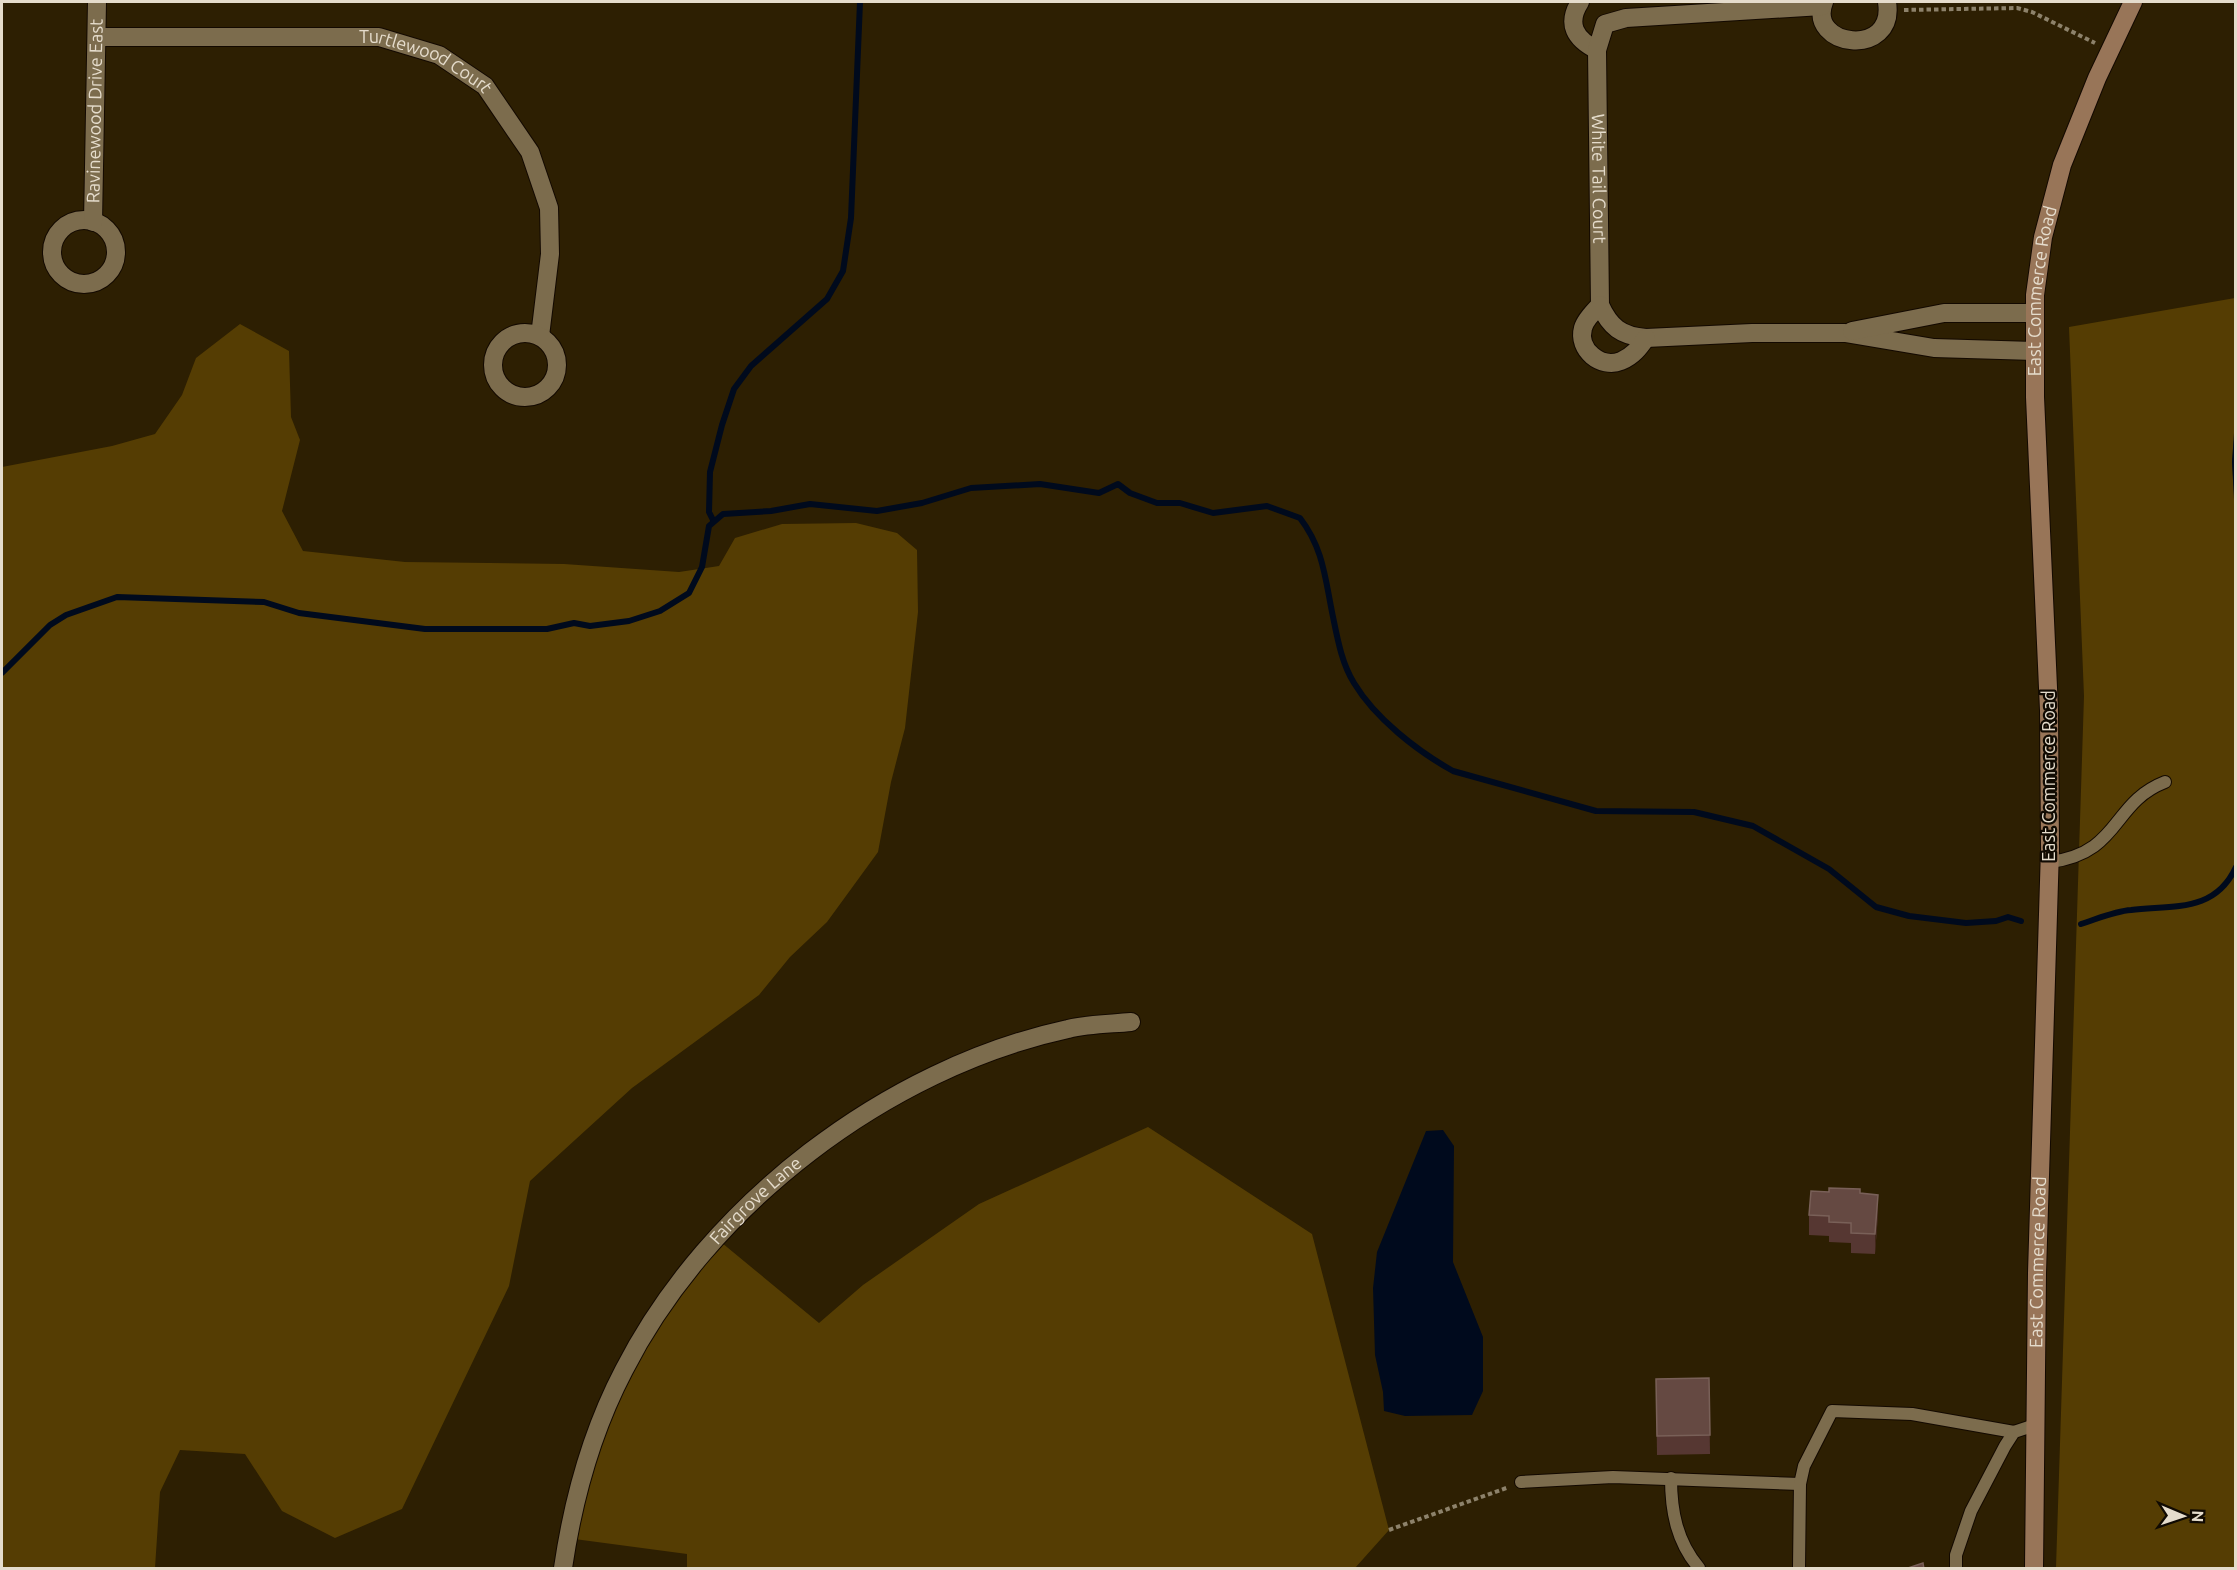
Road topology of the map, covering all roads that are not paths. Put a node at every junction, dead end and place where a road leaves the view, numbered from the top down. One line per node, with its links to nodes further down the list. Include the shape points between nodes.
1 (97, 2): 8 (street, Ravinewood Drive East)
2 (1580, 2): 9 (street, via 1572,27 1581,42)
3 (1631, 2): 7 (street)
4 (2133, 2): 12 (main road, East Commerce Road, via 2081,113 2056,183 2039,258)
5 (1823, 4): 6 (street, White Tail Court, via 1823,18 1830,31 1846,41 1857,42 1869,39 1881,29); 7 (street, White Tail Court)
6 (1887, 6)
7 (1640, 18): 9 (street, White Tail Court, via 1605,24)
8 (98, 37): 10 (street, Ravinewood Drive East); 14 (street, Turtlewood Court, via 379,37 439,56 485,86 530,152 549,208 550,254)
9 (1597, 50): 11 (street, White Tail Court)
10 (93, 222)
11 (1600, 305): 15 (street, via 1608,322 1619,331); 15 (street, via 1583,328 1583,342 1590,355 1606,363 1620,362)
12 (2034, 313): 13 (street, via 1944,313); 16 (main road, East Commerce Road)
13 (1845, 333): 15 (street); 16 (street, via 1934,348)
14 (540, 336)
15 (1646, 339)
16 (2034, 351): 18 (main road, East Commerce Road, via 2048,663)
17 (2165, 782): 18 (lane, via 2137,798 2109,835 2091,851)
18 (2050, 862): 20 (main road, East Commerce Road)
19 (1131, 1022): 25 (street, Fairgrove Lane, via 1071,1028 1031,1038 931,1077 875,1107 803,1157 716,1238 663,1306 624,1370 591,1445)
20 (2034, 1425): 21 (lane); 29 (main road, East Commerce Road)
21 (2014, 1432): 24 (lane, via 1912,1414 1832,1411 1804,1466); 28 (lane, via 1971,1511 1956,1556)
22 (1671, 1478): 23 (lane); 24 (lane); 26 (lane, via 1671,1511 1689,1557)
23 (1521, 1482)
24 (1800, 1484): 27 (lane)
25 (563, 1569)
26 (1699, 1569)
27 (1798, 1569)
28 (1956, 1569)
29 (2034, 1569)

